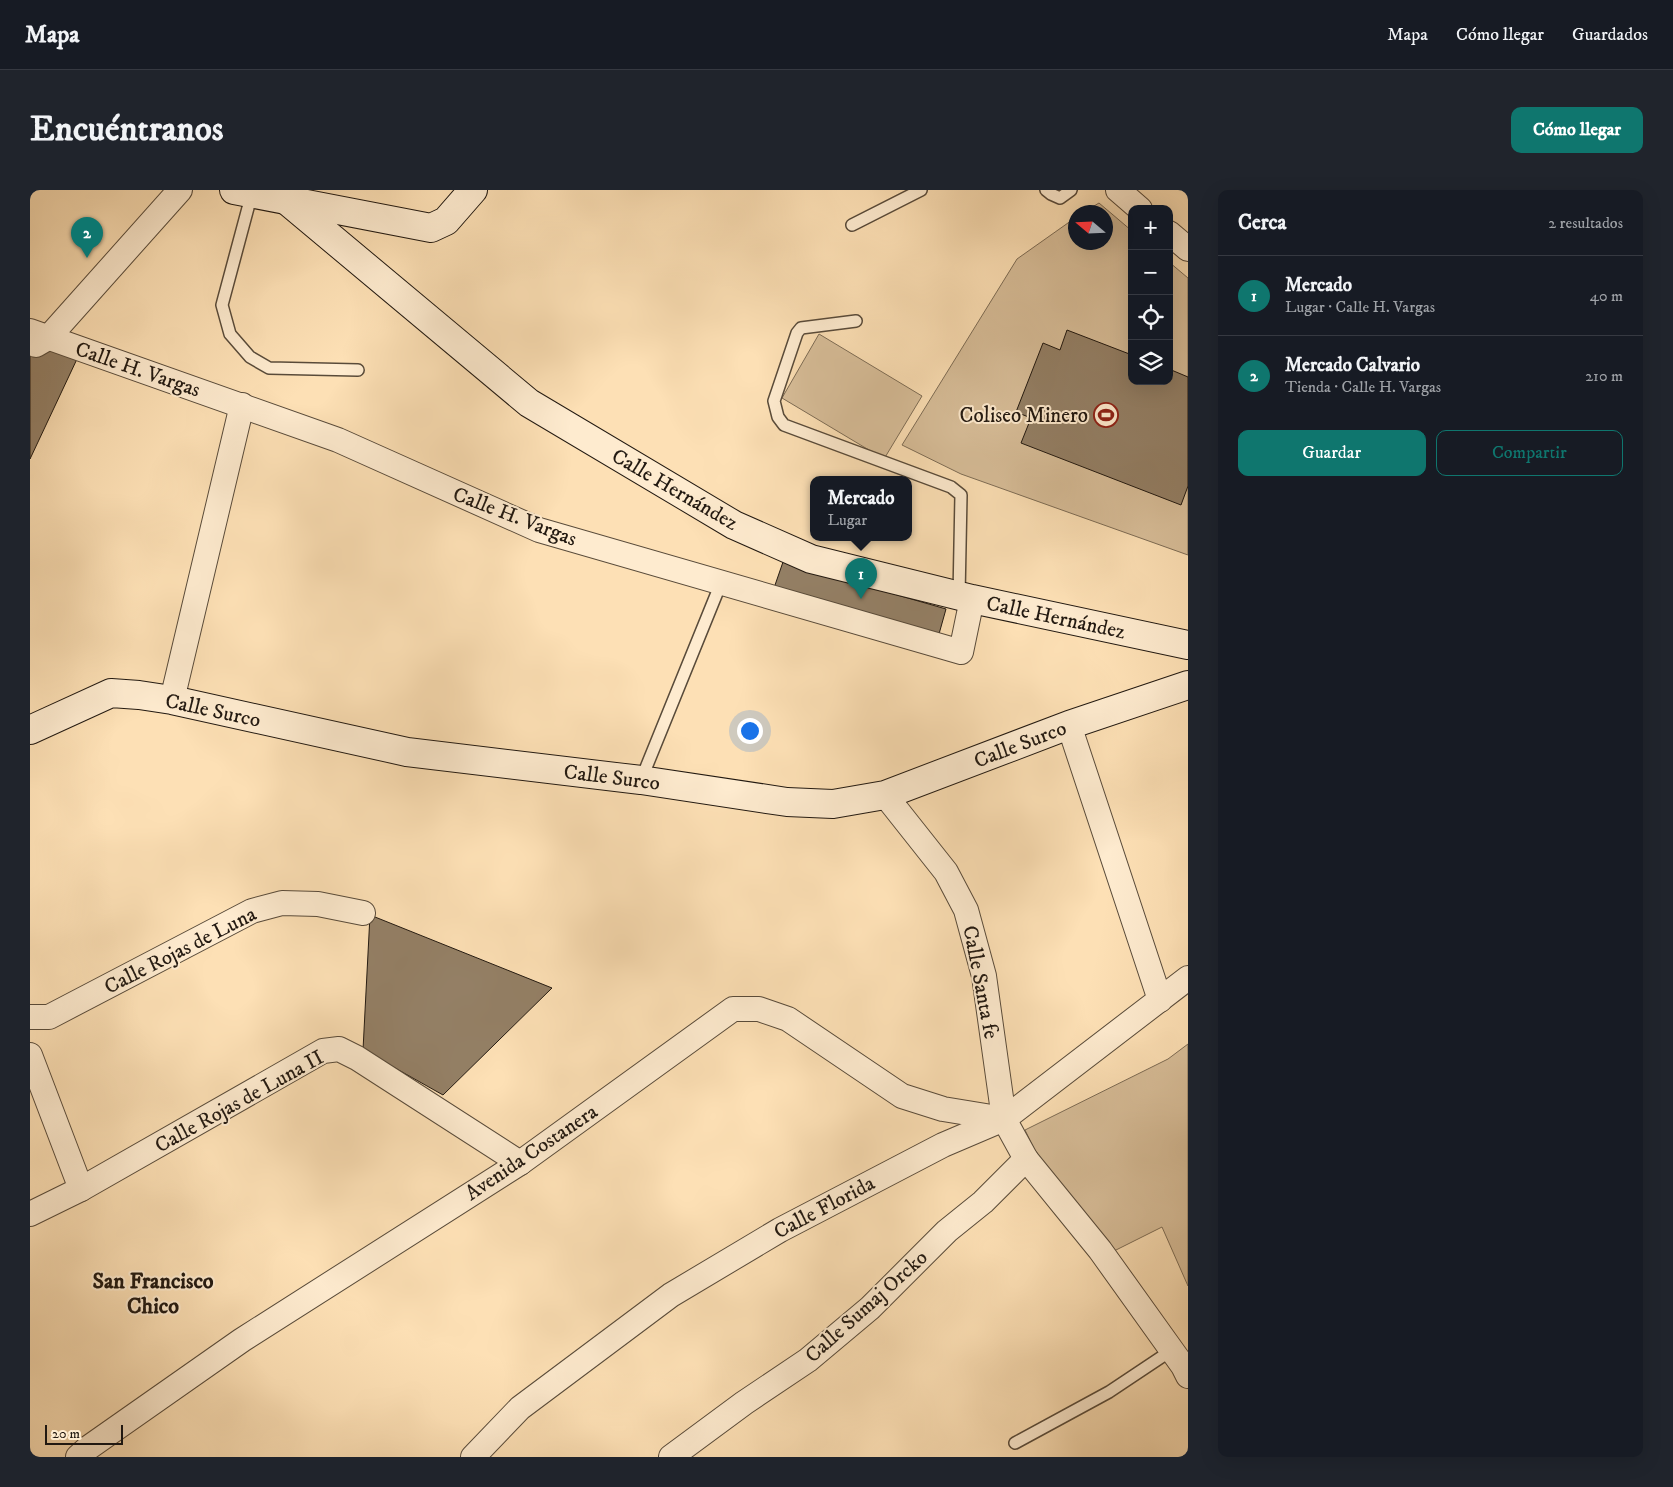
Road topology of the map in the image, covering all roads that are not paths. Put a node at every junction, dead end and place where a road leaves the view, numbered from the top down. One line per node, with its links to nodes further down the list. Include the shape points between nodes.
1 (180, 190): 14 (street)
2 (473, 190): 8 (main road, via 446,221 430,228)
3 (921, 190): 10 (lane)
4 (1046, 190): 5 (lane, via 1060,198)
5 (1071, 190)
6 (1118, 190): 9 (street)
7 (243, 192): 8 (main road, Calle Hernández); 15 (lane, via 222,305 230,334 250,357 270,368)
8 (285, 199): 18 (main road, Calle Hernández, via 529,403 734,525 812,559)
9 (1135, 205)
10 (852, 225)
11 (1173, 236): 12 (street)
12 (1188, 249)
13 (856, 321): 18 (lane, via 801,328 774,401 778,418 784,425 951,488 961,495)
14 (36, 339): 16 (street, Calle H. Vargas)
15 (358, 370)
16 (242, 405): 17 (street, Calle H. Vargas, via 338,440 539,530); 21 (street)
17 (721, 583): 18 (street, Calle H. Vargas, via 961,652); 24 (lane)
18 (966, 597): 19 (main road, Calle Hernández)
19 (1188, 645)
20 (1188, 685): 22 (main road, Calle Surco)
21 (172, 700): 23 (main road, Calle Surco, via 111,693); 24 (main road, Calle Surco, via 407,752)
22 (1069, 726): 25 (main road, Calle Surco); 28 (street)
23 (30, 730)
24 (641, 780): 25 (main road, Calle Surco, via 787,802 833,804)
25 (884, 795): 31 (street, Calle Santa fe, via 946,872 966,910 984,976)
26 (363, 914): 29 (street, Calle Rojas de Luna, via 318,904 282,903 252,911 49,1016)
27 (1188, 978): 28 (street, Calle Florida)
28 (1160, 1000): 31 (street, Calle Florida)
29 (30, 1017)
30 (30, 1055): 34 (street)
31 (1004, 1119): 32 (street, Calle Santa fe); 33 (street, Avenida Costanera, via 943,1109 902,1096 788,1019 759,1009 733,1009); 40 (street, Calle Florida, via 943,1145 788,1226 671,1295 520,1408)
32 (1026, 1159): 36 (street, Calle Santa fe, via 1100,1250); 41 (street, Calle Sumaj Orcko, via 983,1202 946,1231 870,1308 808,1360)
33 (520, 1163): 34 (street, Calle Rojas de Luna II, via 358,1058 339,1049 323,1051); 39 (street, Avenida Costanera, via 242,1340)
34 (81, 1189): 35 (street, Calle Rojas de Luna II)
35 (30, 1214)
36 (1172, 1350): 37 (street, Calle Santa fe); 38 (lane, via 1109,1392)
37 (1188, 1376)
38 (1015, 1443)
39 (78, 1457)
40 (473, 1457)
41 (672, 1457)

